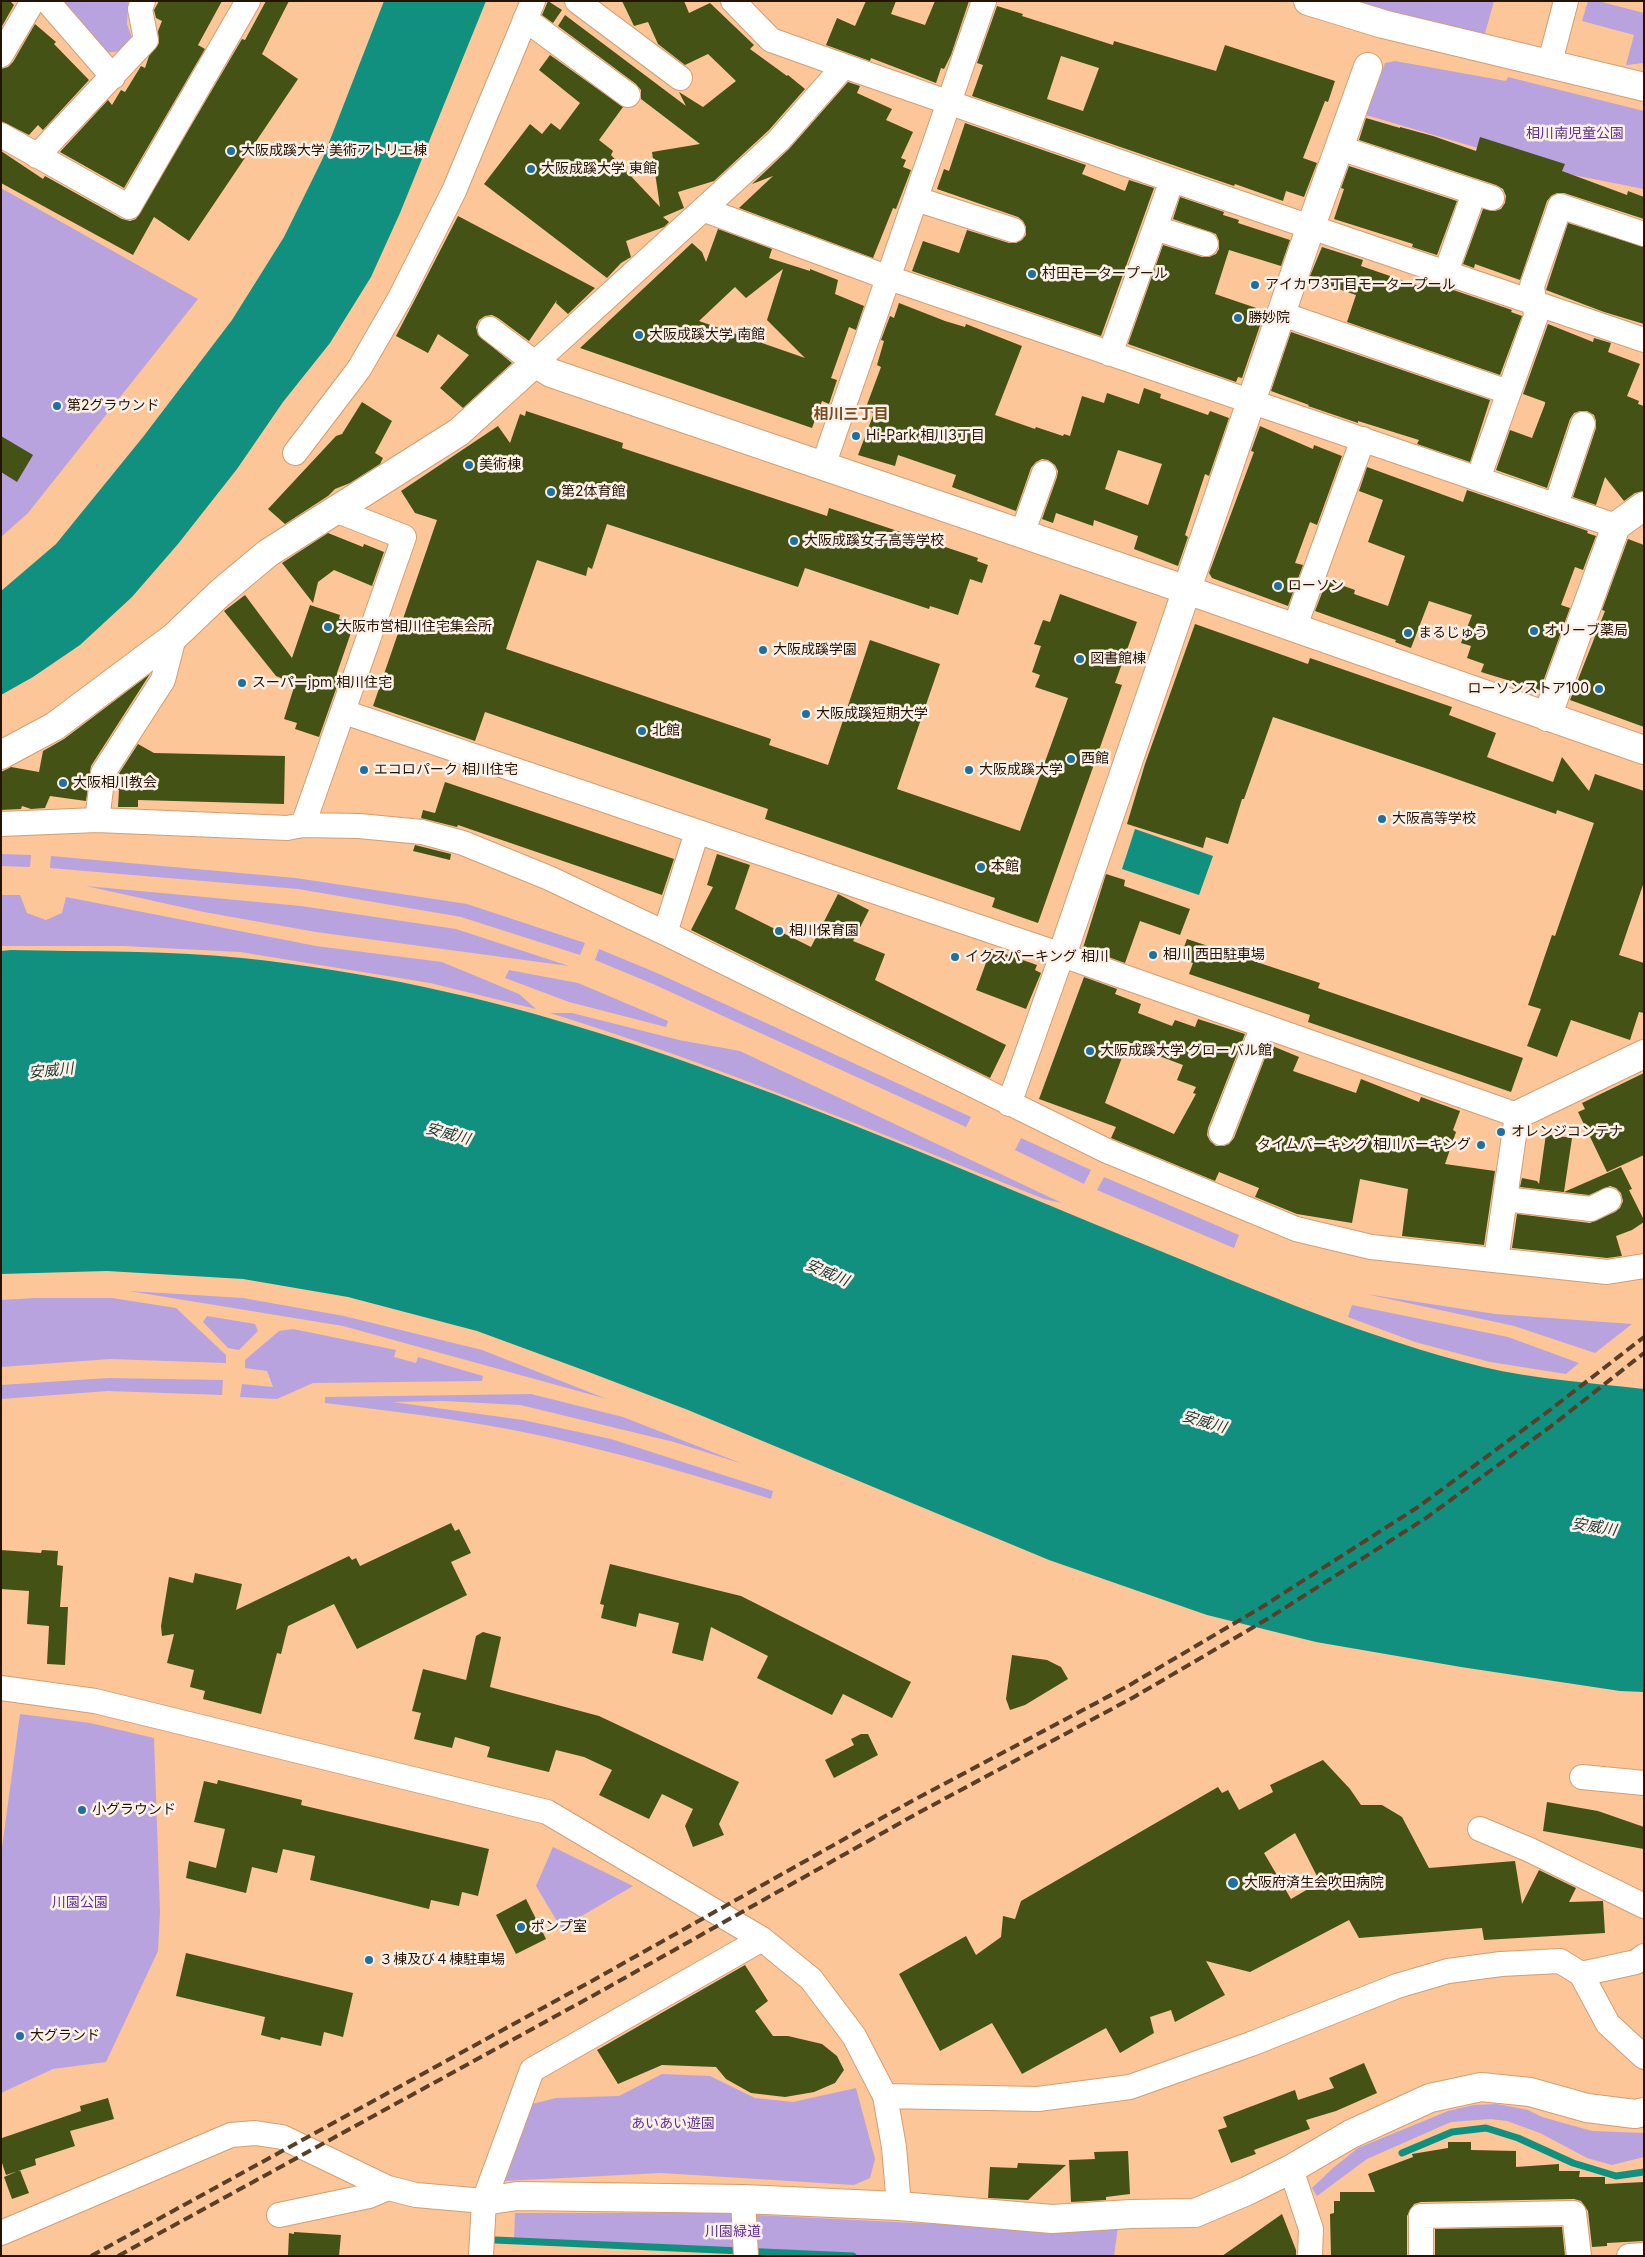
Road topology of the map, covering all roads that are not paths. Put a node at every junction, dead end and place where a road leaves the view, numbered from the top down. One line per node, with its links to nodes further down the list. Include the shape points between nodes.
1 (32, 1): 12 (street)
2 (47, 1): 15 (street)
3 (144, 1): 15 (street, via 140,9 146,40)
4 (248, 1): 22 (street, via 129,207)
5 (577, 1): 16 (street)
6 (732, 1): 13 (street, via 771,40)
7 (984, 1): 19 (street)
8 (1308, 1): 11 (street, via 1383,24)
9 (1566, 1): 11 (street)
10 (529, 10): 18 (street); 43 (street, via 454,192 400,298 359,369)
11 (1552, 53): 17 (street)
12 (1, 56)
13 (844, 66): 19 (street); 25 (street, via 779,140)
14 (1368, 67): 21 (street)
15 (113, 77): 22 (street)
16 (680, 78)
17 (1644, 87)
18 (628, 94)
19 (949, 102): 23 (street); 24 (street)
20 (1, 135): 22 (street)
21 (1340, 148): 26 (street); 31 (street, via 1483,196)
22 (37, 156)
23 (1172, 180): 26 (street); 27 (street)
24 (916, 199): 28 (street); 32 (street)
25 (705, 210): 32 (street); 38 (street)
26 (1312, 226): 31 (street); 34 (street)
27 (1155, 228): 30 (street); 37 (street)
28 (1013, 230)
29 (1644, 234): 33 (street, via 1560,206 1532,286)
30 (1206, 244)
31 (1446, 272): 33 (street)
32 (889, 278): 37 (street); 44 (street)
33 (1534, 301): 36 (street); 39 (street, via 1536,316)
34 (1282, 314): 39 (street); 40 (street)
35 (490, 329): 38 (street)
36 (1644, 340)
37 (1110, 354): 40 (street)
38 (536, 363): 44 (street, via 551,373); 49 (street, via 458,432)
39 (1508, 392): 46 (street)
40 (1251, 402): 42 (street); 52 (street)
41 (1583, 424): 47 (street)
42 (1363, 439): 46 (street); 53 (street)
43 (295, 453)
44 (824, 466): 51 (street)
45 (1044, 473): 51 (street)
46 (1478, 479): 47 (street)
47 (1556, 505): 50 (street)
48 (1644, 506): 50 (street)
49 (335, 510): 54 (street, via 268,552); 55 (street, via 404,538)
50 (1616, 526): 56 (street)
51 (1022, 534): 52 (street)
52 (1187, 590): 53 (street); 64 (street)
53 (1294, 629): 56 (street)
54 (174, 637): 58 (street, via 55,726); 59 (street, via 163,680 103,773)
55 (344, 712): 61 (street); 62 (street)
56 (1547, 717): 57 (street)
57 (1644, 750)
58 (1, 755)
59 (97, 820): 60 (street); 61 (street, via 287,828)
60 (1, 824)
61 (303, 825): 63 (street, via 422,832 463,843 550,878)
62 (697, 832): 63 (street); 64 (street)
63 (665, 933): 67 (street)
64 (1062, 955): 65 (street); 67 (street)
65 (1263, 1026): 68 (street); 69 (street)
66 (1644, 1054): 68 (street)
67 (1009, 1104): 72 (street, via 1107,1151 1296,1229 1371,1247)
68 (1517, 1115): 70 (street)
69 (1221, 1133)
70 (1505, 1198): 71 (street, via 1591,1209); 72 (street)
71 (1609, 1200)
72 (1496, 1260): 73 (street, via 1607,1272)
73 (1644, 1266)
74 (1, 1688): 79 (street, via 95,1701 547,1812)
75 (1582, 1778): 76 (street)
76 (1644, 1783)
77 (1480, 1829): 78 (street)
78 (1643, 1903)
79 (762, 1939): 83 (street, via 811,1979 854,2036); 88 (street, via 532,2070)
80 (1644, 1956): 81 (street, via 1636,1962)
81 (1581, 1974): 82 (street, via 1608,2024); 83 (street, via 1560,1961 1448,1971 1397,1986 1251,2044 1130,2086 1038,2099)
82 (1644, 2057)
83 (885, 2096): 89 (street)
84 (1644, 2112): 85 (street, via 1635,2114 1588,2108 1530,2092 1481,2087 1430,2098 1351,2134)
85 (1291, 2169): 89 (street, via 1195,2213 1052,2219); 95 (street, via 1311,2229)
86 (388, 2188): 88 (street, via 416,2195); 90 (street, via 369,2196); 91 (street, via 282,2137 255,2133 231,2135)
87 (744, 2199): 88 (street, via 517,2196); 89 (street); 94 (street)
88 (484, 2201): 93 (street)
89 (899, 2206)
90 (279, 2215)
91 (1, 2233)
92 (1644, 2255): 98 (street)
93 (481, 2256)
94 (746, 2256)
95 (1310, 2256)
96 (1421, 2256): 97 (street, via 1421,2216 1574,2213)
97 (1579, 2256)
98 (1629, 2256)

